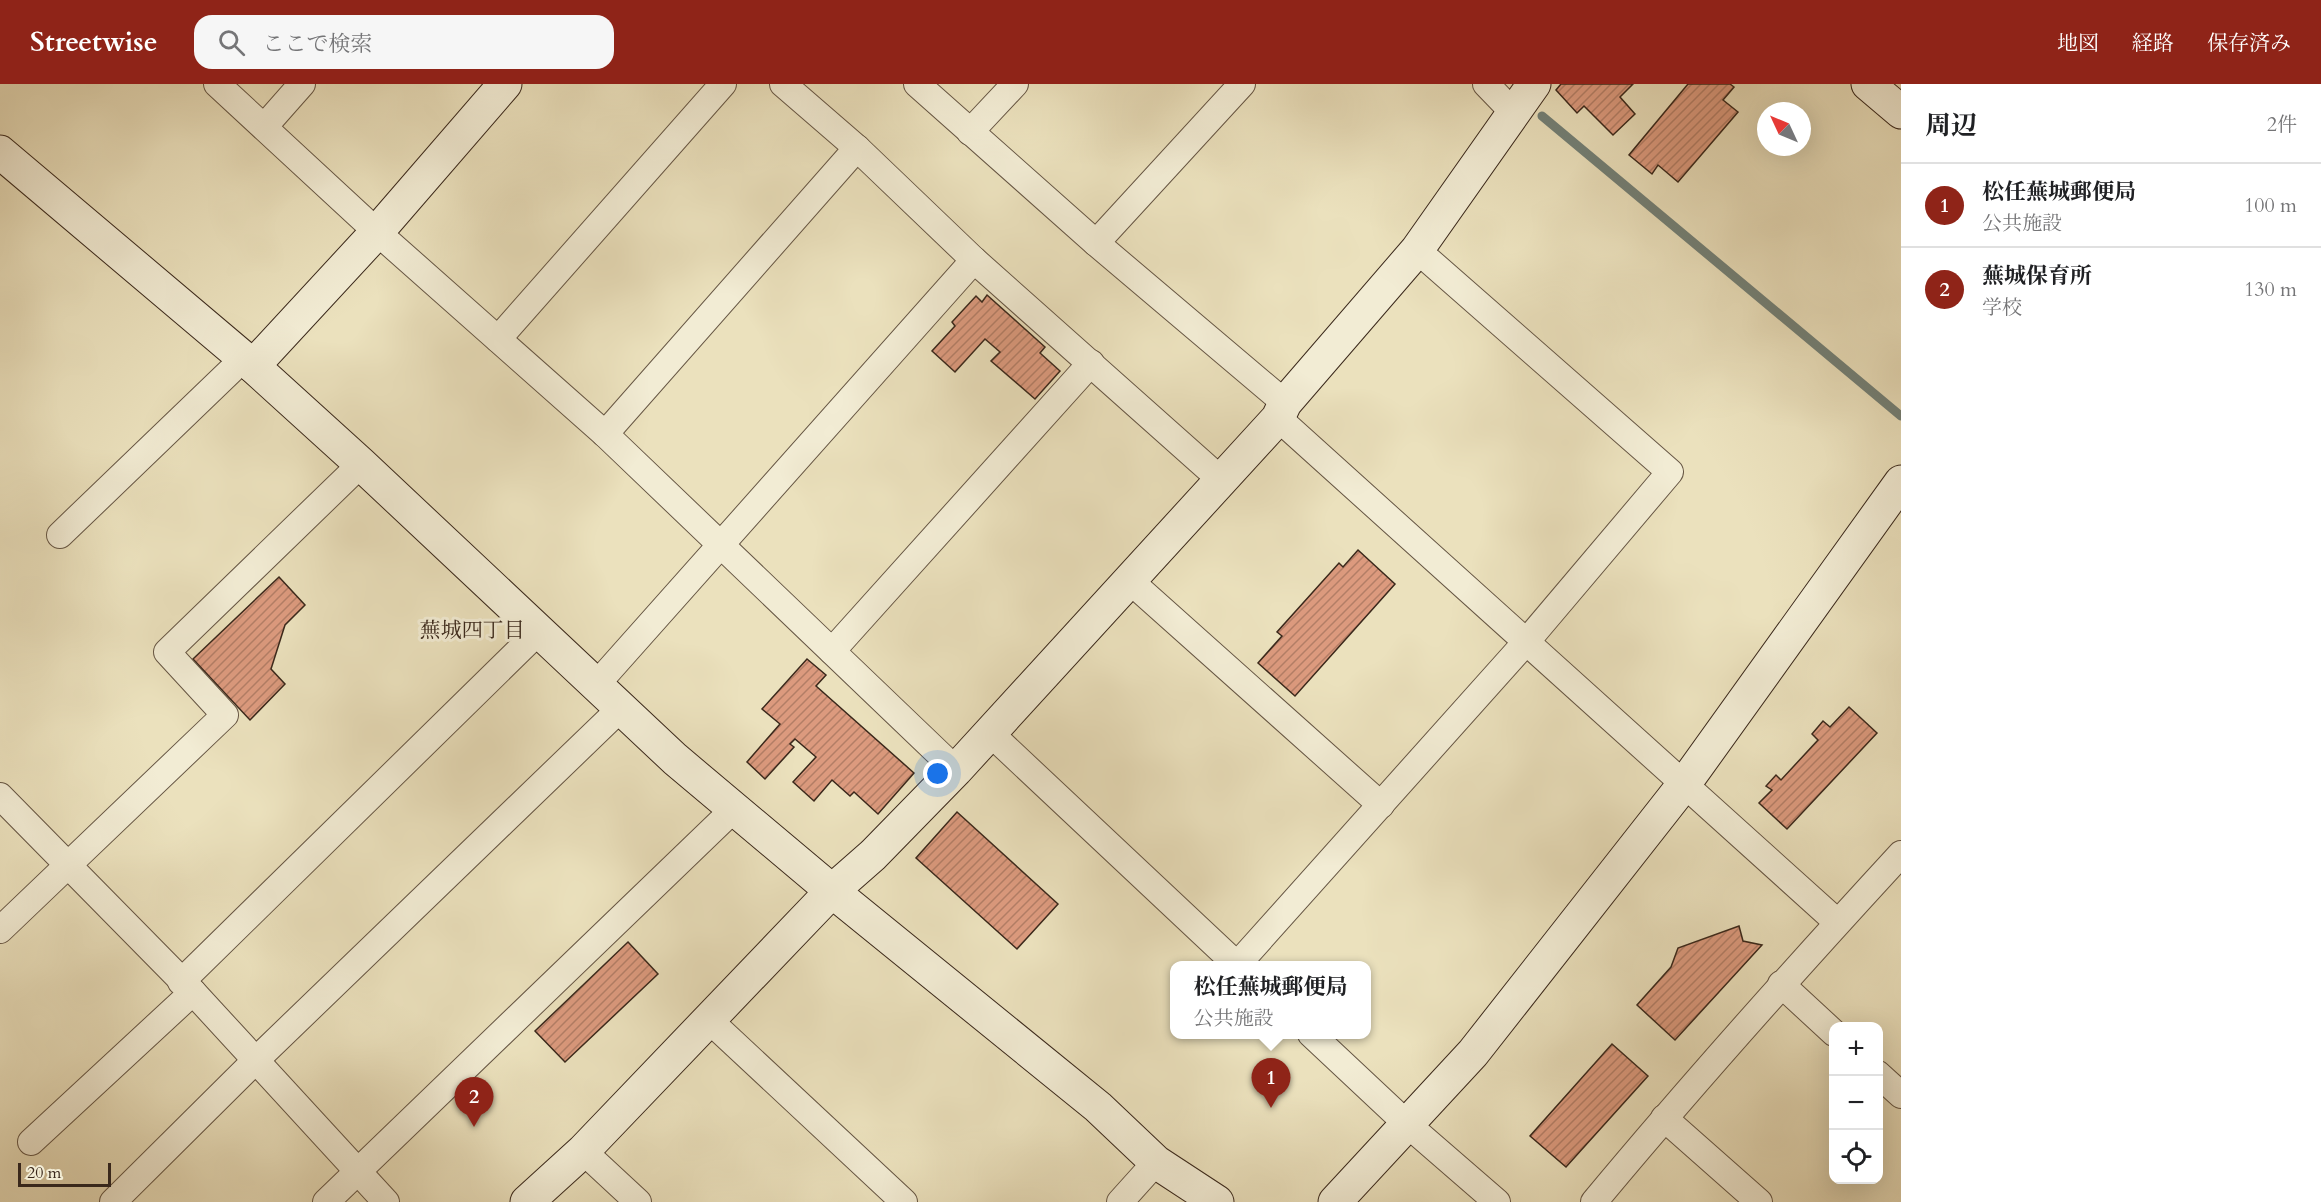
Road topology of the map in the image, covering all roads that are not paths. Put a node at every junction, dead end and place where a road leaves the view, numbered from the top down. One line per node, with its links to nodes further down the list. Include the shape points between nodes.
1 (217, 84): 14 (street)
2 (302, 84): 14 (street)
3 (505, 84): 18 (street)
4 (723, 84): 22 (street)
5 (783, 84): 16 (street)
6 (917, 84): 15 (street)
7 (1014, 84): 15 (street)
8 (1242, 84): 19 (street)
9 (1486, 84): 12 (street)
10 (1534, 84): 12 (street)
11 (1868, 84): 13 (street)
12 (1513, 112): 20 (street)
13 (1901, 112)
14 (264, 127): 18 (street)
15 (970, 132): 19 (street)
16 (857, 148): 21 (street); 26 (street)
17 (0, 152): 23 (street)
18 (377, 232): 22 (street); 23 (street)
19 (1096, 243): 25 (street)
20 (1418, 250): 25 (street); 34 (street, via 1670,472)
21 (974, 260): 24 (street); 31 (street)
22 (498, 339): 26 (street)
23 (248, 362): 27 (street); 30 (street)
24 (1090, 363): 28 (street); 35 (street)
25 (1281, 411): 28 (street); 34 (street)
26 (605, 434): 31 (street)
27 (361, 464): 33 (street); 44 (street, via 167,652 225,715)
28 (1220, 479): 32 (street)
29 (1901, 482): 40 (street)
30 (60, 535)
31 (720, 544): 35 (street); 36 (street)
32 (1129, 580): 38 (street); 42 (street)
33 (538, 631): 36 (street); 52 (street)
34 (1527, 641): 40 (street); 42 (street)
35 (832, 651): 39 (street)
36 (596, 685): 37 (street)
37 (621, 708): 43 (street); 56 (street)
38 (990, 733): 39 (street); 49 (street)
39 (956, 770): 46 (street)
40 (1685, 783): 47 (street); 60 (street, via 1473,1053)
41 (0, 796): 44 (street)
42 (1381, 805): 50 (street)
43 (734, 809): 46 (street); 64 (street)
44 (68, 865): 48 (street); 52 (street)
45 (1897, 866): 47 (street)
46 (832, 891): 53 (street); 63 (street, via 1098,1107)
47 (1837, 921): 51 (street)
48 (0, 930)
49 (1233, 961)
50 (1241, 961)
51 (1781, 984): 54 (street); 59 (street)
52 (187, 987): 56 (street); 61 (street)
53 (709, 1020): 62 (street); 70 (street)
54 (1829, 1029)
55 (1315, 1039): 60 (street)
56 (255, 1061): 64 (street); 65 (street)
57 (1880, 1076): 58 (street)
58 (1901, 1095)
59 (1664, 1118): 75 (street); 76 (street)
60 (1407, 1124): 73 (street); 74 (street)
61 (30, 1142)
62 (583, 1151): 68 (street); 69 (street)
63 (1156, 1162): 71 (street); 72 (street)
64 (358, 1172): 66 (street); 67 (street)
65 (114, 1202)
66 (326, 1202)
67 (386, 1202)
68 (527, 1202)
69 (638, 1202)
70 (904, 1202)
71 (1120, 1202)
72 (1217, 1202)
73 (1335, 1202)
74 (1497, 1202)
75 (1594, 1202)
76 (1759, 1202)

